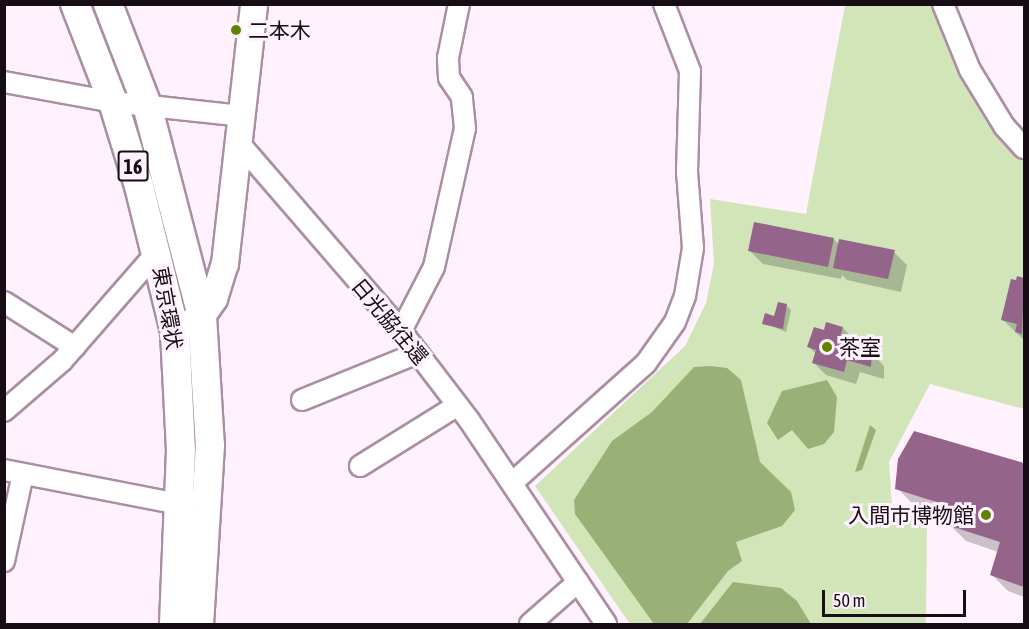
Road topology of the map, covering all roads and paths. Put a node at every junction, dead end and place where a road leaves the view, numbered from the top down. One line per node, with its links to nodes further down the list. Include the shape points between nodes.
1 (75, 4): 8 (highway, 東京環状 / 16)
2 (108, 4): 9 (highway, 東京環状 / 16)
3 (254, 4): 10 (main road)
4 (459, 4): 16 (street, via 448,78 462,97 465,128 434,267)
5 (664, 4): 25 (street, via 690,71 687,172 693,248 686,296 675,322 646,363)
6 (943, 4): 12 (street, via 970,70 1004,126)
7 (4, 82): 8 (street)
8 (113, 102): 9 (street); 13 (highway, 東京環状 / 16)
9 (147, 105): 10 (street); 15 (highway, 東京環状 / 16)
10 (241, 116): 11 (main road)
11 (238, 143): 15 (main road, via 225,264 214,299); 16 (street, 日光脇往還)
12 (1024, 148)
13 (158, 250): 17 (highway, 東京環状 / 16); 18 (street)
14 (4, 302): 18 (street)
15 (202, 315): 17 (main road); 30 (highway, 東京環状 / 16, via 210,445)
16 (401, 331): 19 (street, 日光脇往還)
17 (175, 332): 26 (highway, 東京環状 / 16, via 181,430)
18 (75, 347): 22 (street)
19 (418, 353): 20 (street); 21 (street, 日光脇往還)
20 (302, 400)
21 (458, 405): 23 (street); 25 (street, 日光脇往還)
22 (4, 411)
23 (360, 466)
24 (14, 472): 26 (street); 27 (street)
25 (512, 483): 28 (street, 日光脇往還)
26 (179, 504): 29 (highway, 東京環状 / 16)
27 (4, 561)
28 (578, 582): 31 (street); 32 (street, 日光脇往還)
29 (174, 624)
30 (199, 624)
31 (530, 624)
32 (606, 624)

